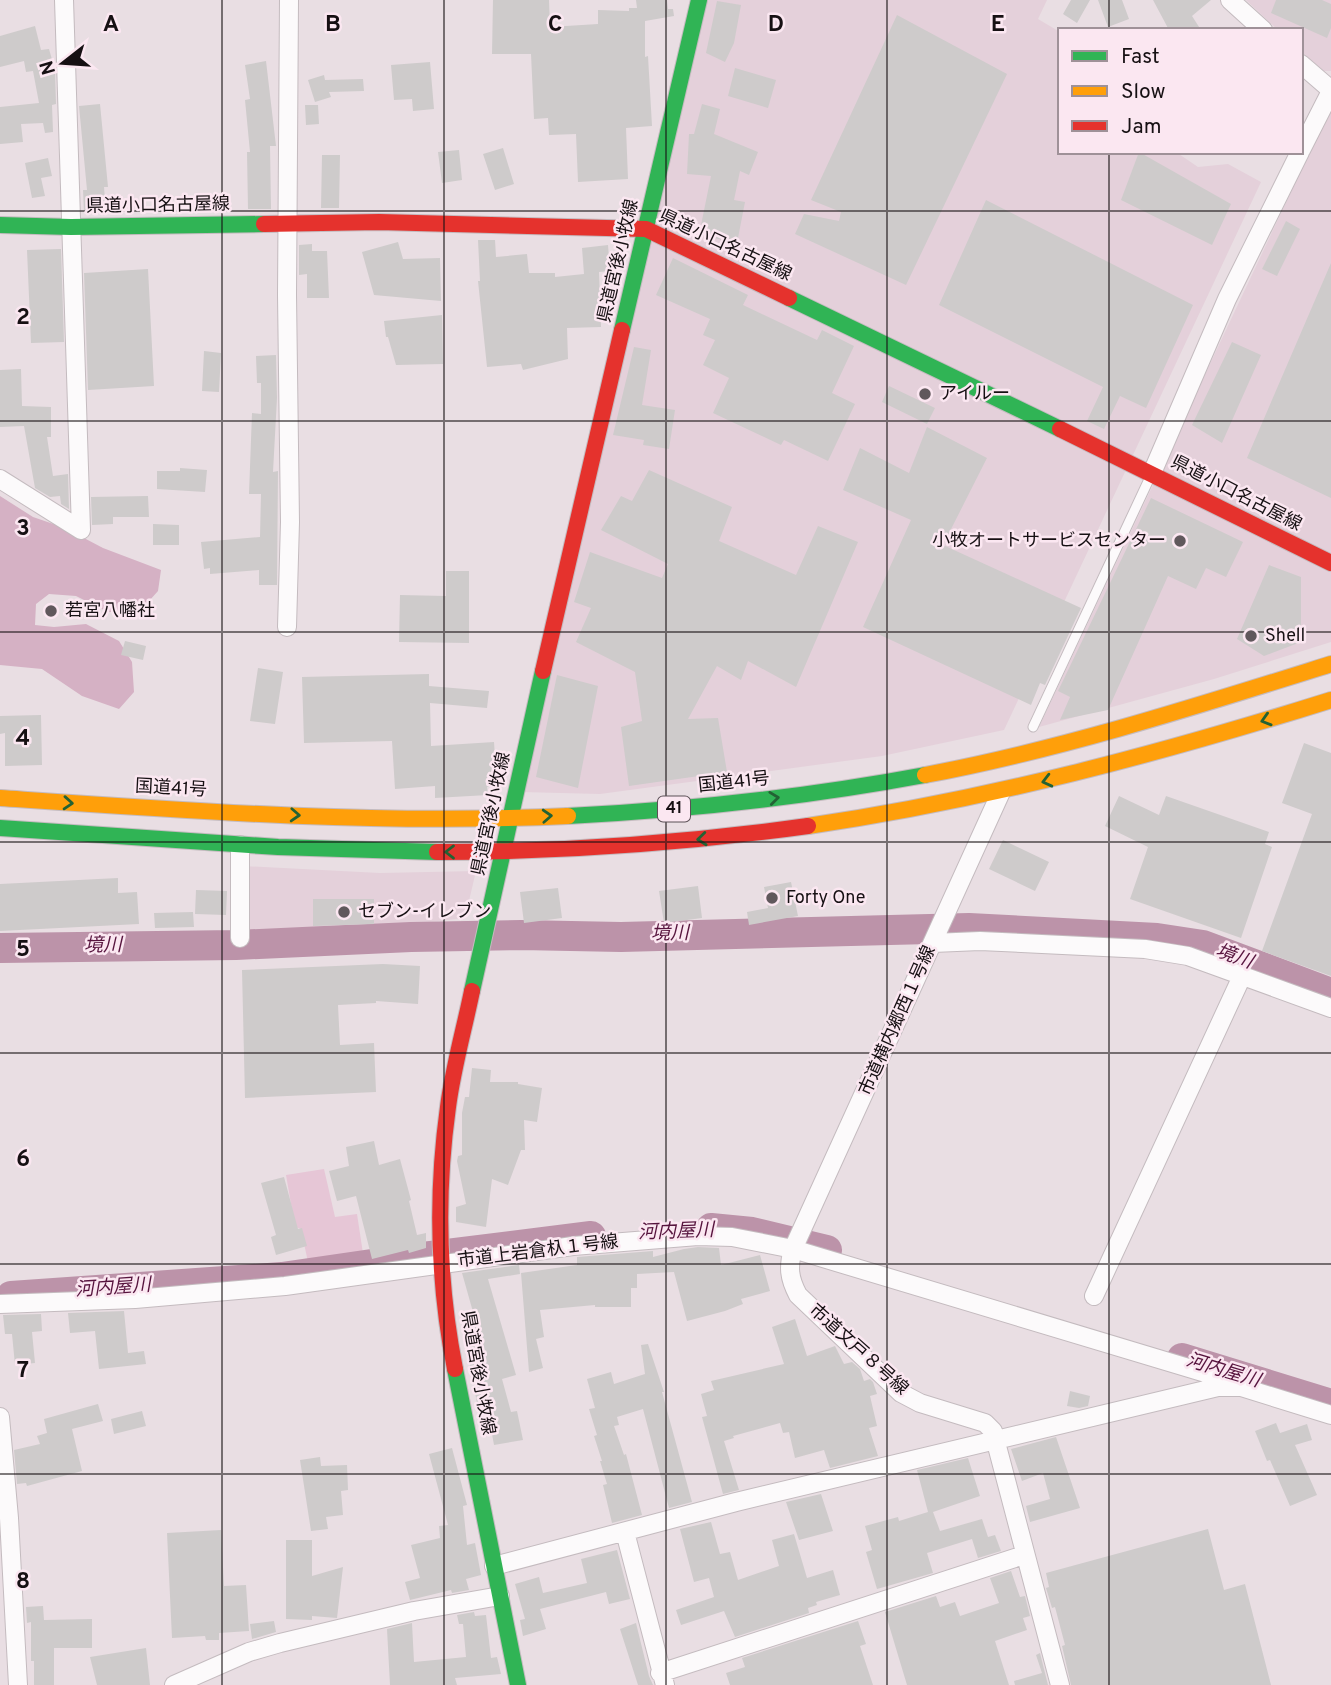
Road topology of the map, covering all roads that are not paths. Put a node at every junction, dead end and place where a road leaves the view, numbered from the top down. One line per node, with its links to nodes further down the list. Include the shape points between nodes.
1 (64, 0): 12 (street)
2 (289, 0): 10 (street)
3 (699, 0): 13 (main road, 県道宮後小牧線)
4 (1230, 0): 5 (street)
5 (1261, 28)
6 (1303, 66): 7 (street)
7 (1331, 91): 8 (street)
8 (1303, 147)
9 (1300, 154): 14 (street, via 1227,299)
10 (288, 223): 12 (main road, 県道小口名古屋線); 13 (main road, 県道小口名古屋線); 17 (street)
11 (0, 225): 12 (main road, 県道小口名古屋線)
12 (71, 227): 15 (street, via 81,530)
13 (646, 229): 14 (main road, 県道小口名古屋線); 23 (main road, 県道宮後小牧線)
14 (1152, 473): 16 (main road, 県道小口名古屋線); 20 (lane)
15 (0, 479)
16 (1331, 563)
17 (287, 627)
18 (1331, 664): 23 (main road, 国道41号 / 41, one-way to 18, via 678,808 888,782 1165,717)
19 (1331, 700): 21 (main road, 41, one-way to 21, via 1158,752)
20 (1033, 727)
21 (1001, 792): 26 (main road, 41, one-way to 26, via 747,834); 28 (street, 市道横内郷西１号線)
22 (0, 798): 23 (main road, 国道41号 / 41, one-way to 23, via 324,816)
23 (510, 818): 26 (main road, 県道宮後小牧線)
24 (0, 828): 25 (main road, 41)
25 (240, 845): 26 (main road, 41, one-way to 25); 27 (street)
26 (504, 851): 32 (main road, 県道宮後小牧線, via 448,1104)
27 (240, 938)
28 (933, 943): 29 (street, via 1145,949 1188,956); 31 (street, 市道横内郷西１号線)
29 (1243, 974): 30 (street); 33 (street)
30 (1331, 1008)
31 (793, 1250): 32 (street, 市道上岩倉杁１号線, via 732,1237 698,1236 573,1246); 35 (street, 市道上岩倉杁１号線, via 1212,1375); 38 (street, 市道文戸８号線, via 789,1270 798,1295 886,1380 920,1403 985,1423)
32 (441, 1264): 34 (street, 市道上岩倉杁１号線, via 285,1286 135,1299); 41 (main road, 県道宮後小牧線, via 452,1353)
33 (1094, 1296)
34 (0, 1304)
35 (1218, 1387): 36 (street, via 1241,1387); 38 (street)
36 (1331, 1415)
37 (0, 1417): 44 (street)
38 (995, 1441): 39 (street); 40 (street)
39 (625, 1532): 41 (street); 43 (street)
40 (1024, 1555): 43 (street); 47 (street)
41 (494, 1566): 42 (main road, 県道宮後小牧線)
42 (500, 1596): 45 (street, via 280,1643); 46 (main road, 県道宮後小牧線)
43 (663, 1679)
44 (18, 1685)
45 (174, 1685)
46 (518, 1685)
47 (1060, 1685)

